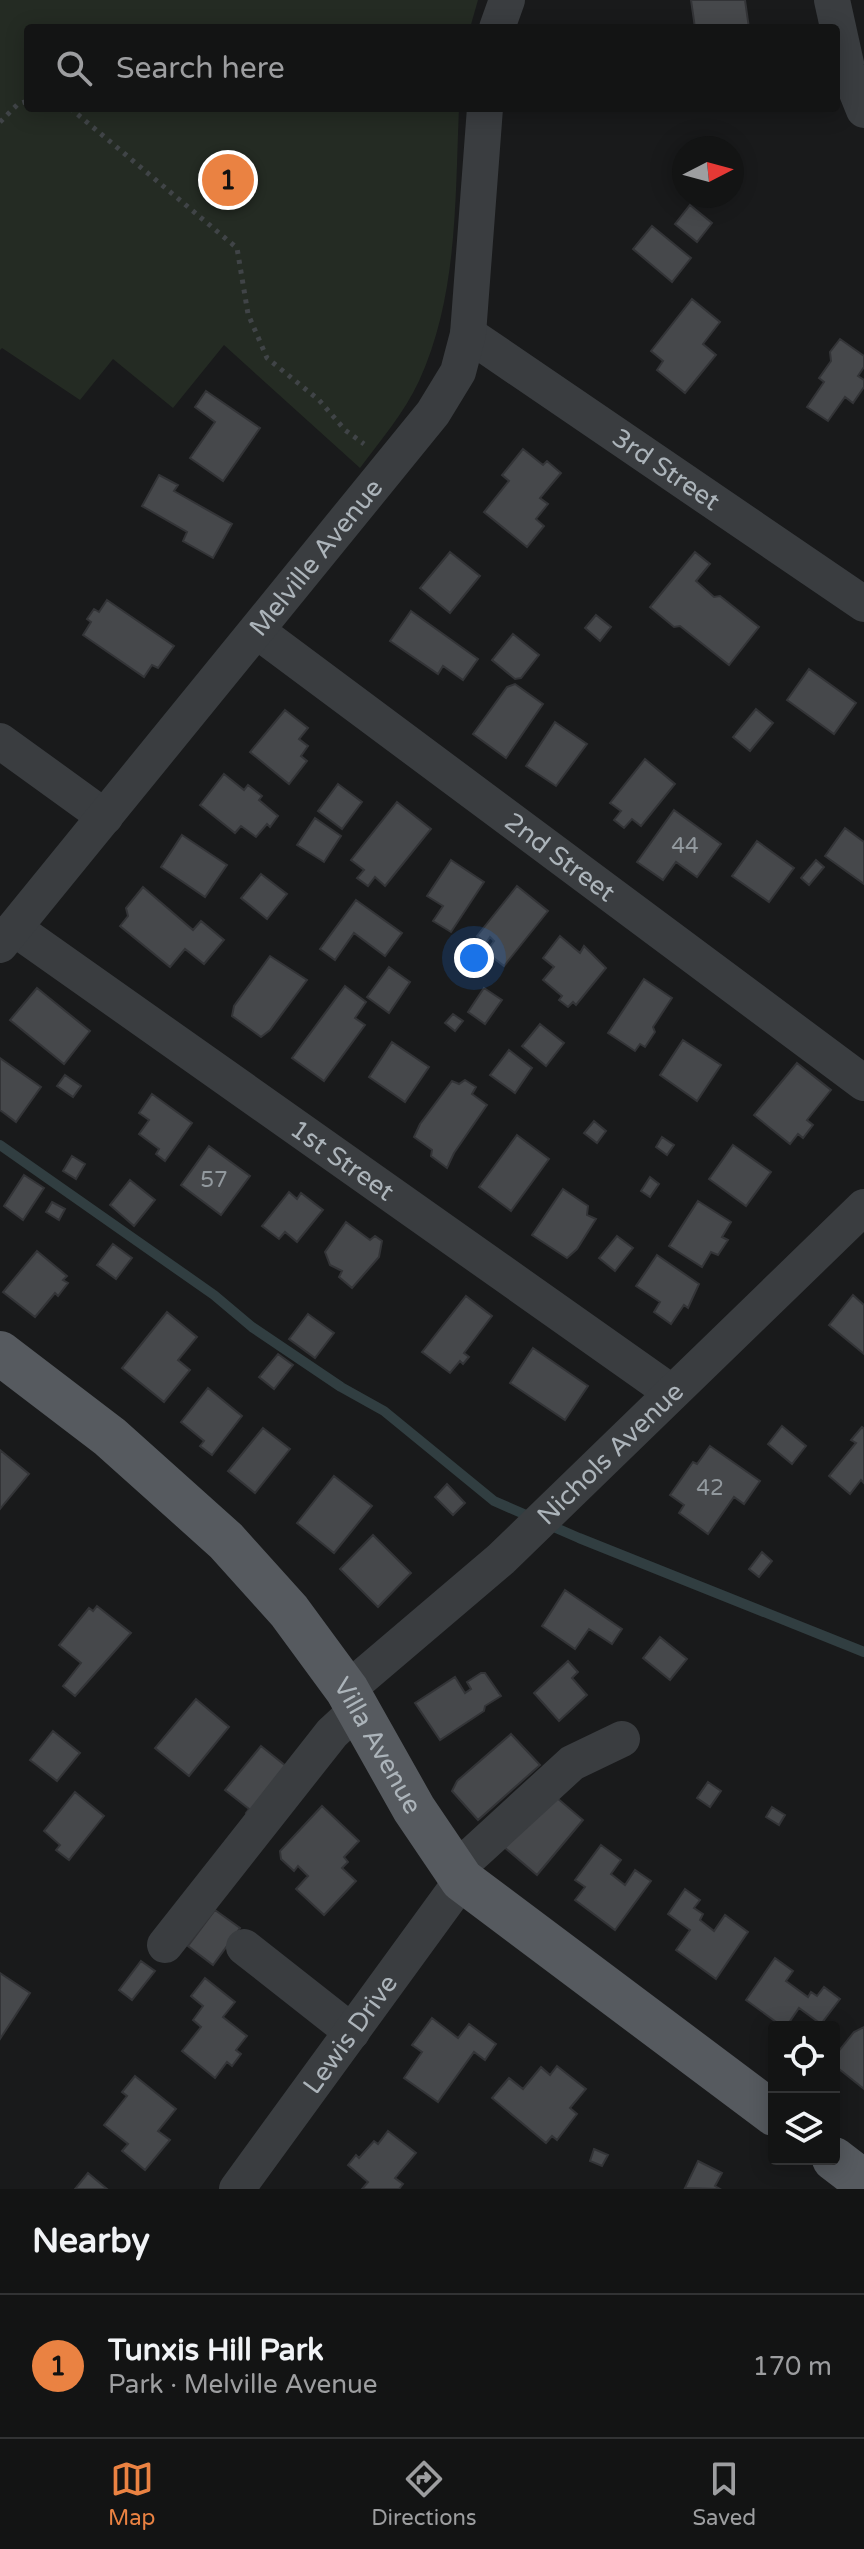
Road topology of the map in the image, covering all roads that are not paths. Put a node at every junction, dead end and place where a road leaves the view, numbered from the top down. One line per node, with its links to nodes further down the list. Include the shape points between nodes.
1 (507, 0): 3 (street)
2 (832, 0): 4 (street)
3 (498, 24)
4 (837, 24)
5 (840, 36): 6 (street)
6 (864, 110)
7 (485, 112): 8 (street, Melville Avenue)
8 (468, 334): 9 (street, 3rd Street); 10 (street, Melville Avenue, via 458,372 433,413)
9 (864, 604)
10 (257, 631): 12 (street, Melville Avenue); 14 (street, 2nd Street)
11 (0, 741): 12 (street)
12 (105, 817): 13 (street, Melville Avenue)
13 (7, 937): 17 (street, 1st Street)
14 (864, 1083)
15 (864, 1207): 17 (street, Nichols Avenue)
16 (0, 1353): 18 (main road, Villa Avenue, via 110,1437 226,1541 289,1611)
17 (671, 1392): 18 (street, Nichols Avenue)
18 (353, 1700): 20 (main road, Villa Avenue, via 414,1809); 21 (street, Nichols Avenue)
19 (622, 1739): 20 (street, Lewis Drive, via 572,1763)
20 (458, 1874): 23 (street, Lewis Drive); 24 (main road, Villa Avenue)
21 (165, 1945)
22 (244, 1947): 23 (street)
23 (352, 2032): 25 (street, Lewis Drive)
24 (768, 2109)
25 (237, 2189)

